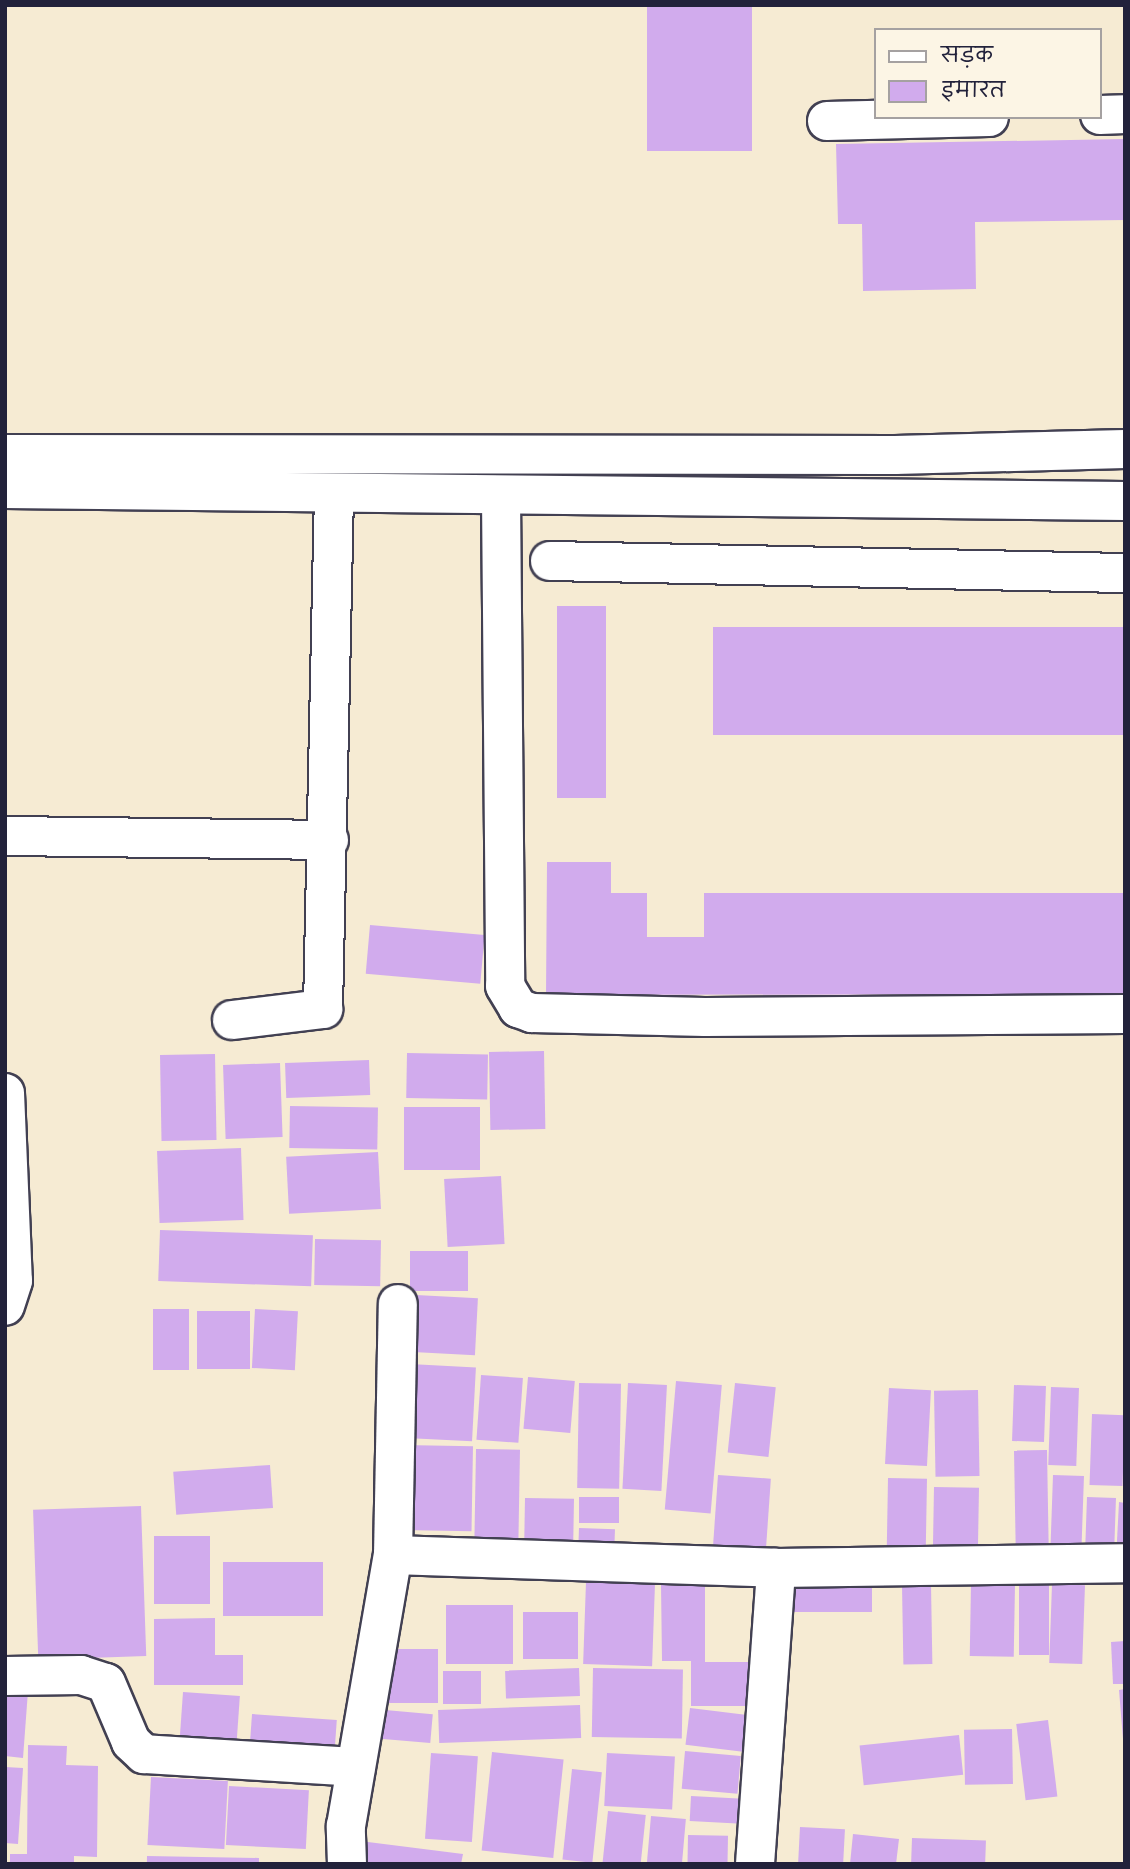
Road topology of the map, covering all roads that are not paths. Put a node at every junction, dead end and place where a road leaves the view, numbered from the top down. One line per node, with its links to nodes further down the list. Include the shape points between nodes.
1 (1125, 114): 2 (street)
2 (1102, 115)
3 (908, 119): 4 (street)
4 (827, 121)
5 (1125, 449): 6 (street, via 895,455)
6 (5, 454)
7 (5, 489): 8 (street)
8 (334, 494): 9 (street); 14 (street)
9 (501, 495): 10 (street); 15 (street, via 505,986 518,1008 532,1013 705,1017)
10 (1125, 501)
11 (550, 561): 12 (street)
12 (1125, 573)
13 (5, 836): 14 (street)
14 (329, 840): 16 (street, via 323,1009)
15 (1125, 1014)
16 (232, 1020)
17 (5, 1093): 19 (street, via 13,1281)
18 (398, 1304): 20 (street)
19 (5, 1306)
20 (393, 1555): 22 (street); 24 (street)
21 (1125, 1563): 22 (street)
22 (776, 1568): 26 (street)
23 (5, 1676): 24 (street, via 81,1675 106,1683 131,1742 144,1754)
24 (356, 1767): 25 (street, via 346,1826)
25 (347, 1864)
26 (755, 1864)

